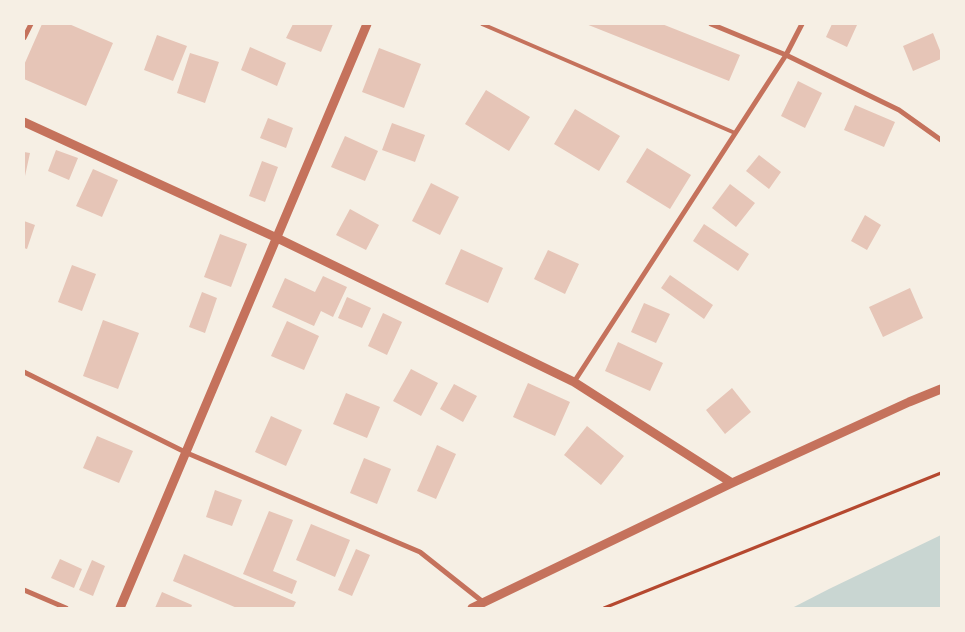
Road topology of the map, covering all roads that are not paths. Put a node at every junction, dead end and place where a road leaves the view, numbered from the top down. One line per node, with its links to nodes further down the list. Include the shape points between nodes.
1 (31, 24): 6 (street)
2 (367, 24): 11 (street)
3 (482, 24): 9 (lane)
4 (711, 24): 7 (street)
5 (802, 24): 7 (street)
6 (24, 38)
7 (786, 55): 9 (street); 10 (street, via 899,110)
8 (24, 122): 11 (street)
9 (735, 133): 13 (street)
10 (941, 140)
11 (277, 238): 13 (street); 15 (street)
12 (24, 372): 15 (street)
13 (574, 382): 16 (street)
14 (941, 389): 16 (street)
15 (187, 452): 18 (street, via 420,552); 20 (street)
16 (732, 483): 18 (street)
17 (24, 590): 19 (street)
18 (483, 602): 21 (street)
19 (66, 608)
20 (120, 608)
21 (472, 608)

